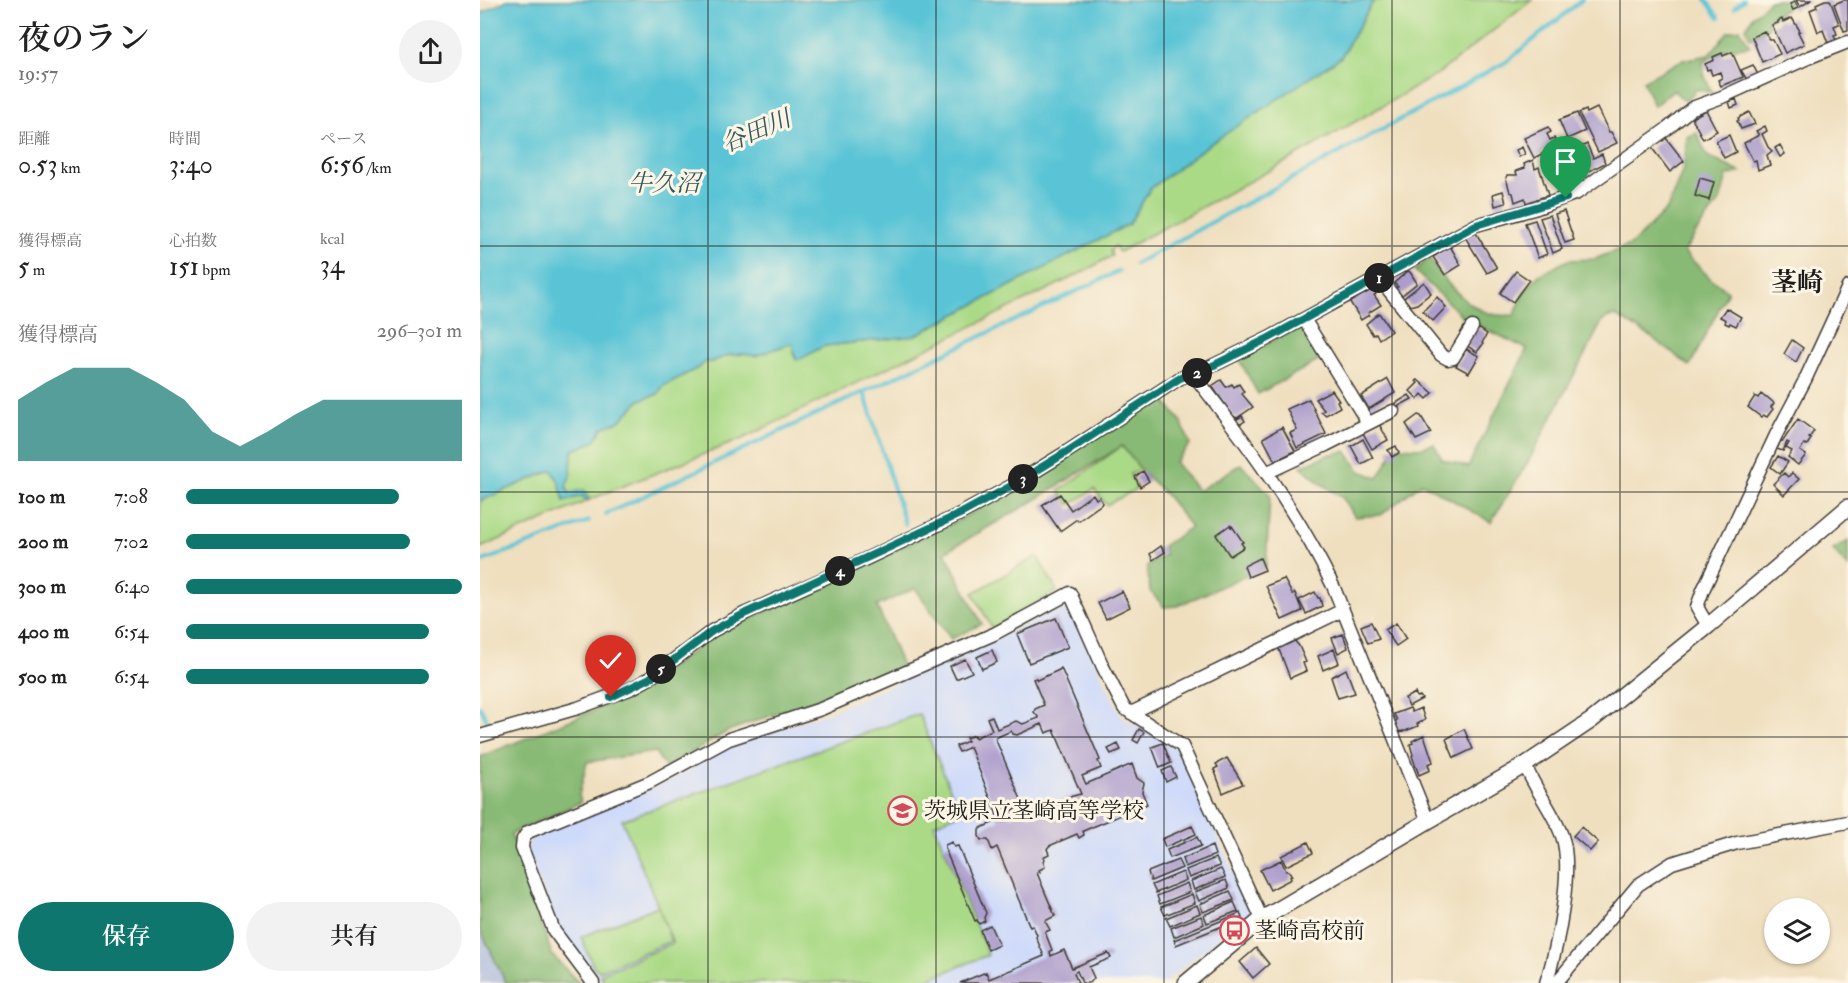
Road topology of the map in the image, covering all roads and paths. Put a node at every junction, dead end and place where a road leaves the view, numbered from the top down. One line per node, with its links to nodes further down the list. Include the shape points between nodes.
1 (1848, 42): 2 (street, via 1692,108 1577,193 1476,225)
2 (1378, 278): 4 (street); 5 (street, via 1448,360)
3 (1848, 287): 12 (street, via 1703,590 1697,607)
4 (1304, 319): 6 (street); 8 (street)
5 (1472, 327)
6 (1193, 374): 9 (street); 14 (street, via 1180,378 1065,453 962,513 737,617 632,688)
7 (1393, 411): 8 (street)
8 (1368, 423): 9 (street)
9 (1266, 473): 11 (street, via 1317,553)
10 (1848, 507): 12 (street)
11 (1343, 610): 13 (street); 16 (street)
12 (1708, 626): 15 (street, via 1592,720)
13 (1131, 713): 18 (street, via 1182,746); 19 (street, via 1124,708 1108,677 1070,593 994,634 821,709 729,739 650,782 528,832 522,848 554,931)
14 (480, 736)
15 (1526, 765): 16 (street); 21 (street, via 1561,833 1567,854 1559,928)
16 (1428, 820): 18 (street)
17 (1848, 822): 22 (street, via 1737,843 1672,863 1638,885)
18 (1262, 920): 20 (street)
19 (593, 983)
20 (1186, 983)
21 (1546, 983)
22 (1556, 983)

